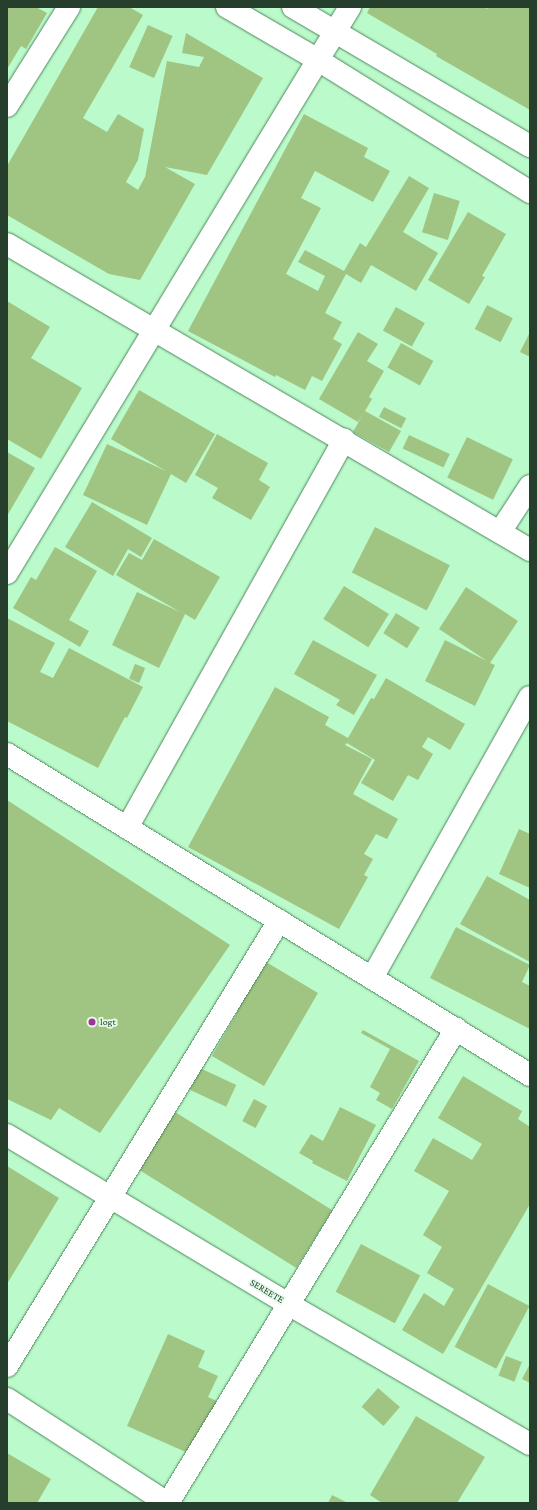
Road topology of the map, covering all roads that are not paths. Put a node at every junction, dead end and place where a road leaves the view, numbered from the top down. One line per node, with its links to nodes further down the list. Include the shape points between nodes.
1 (69, 7): 7 (street)
2 (227, 7): 6 (street)
3 (293, 7): 5 (street)
4 (350, 7): 5 (street)
5 (335, 32): 6 (street); 8 (street)
6 (318, 60): 9 (street); 11 (street)
7 (7, 106)
8 (530, 146)
9 (530, 192)
10 (8, 246): 11 (street)
11 (155, 330): 12 (street); 16 (street)
12 (344, 440): 14 (street); 19 (street)
13 (530, 486): 14 (street)
14 (500, 532): 15 (street)
15 (530, 550)
16 (7, 573)
17 (530, 697): 21 (street)
18 (7, 754): 19 (street)
19 (127, 828): 20 (street)
20 (279, 921): 21 (street); 25 (street)
21 (372, 978): 22 (street)
22 (456, 1029): 23 (street); 26 (street)
23 (530, 1075)
24 (7, 1135): 25 (street, SEREETE)
25 (110, 1198): 26 (street, SEREETE); 27 (street)
26 (290, 1305): 29 (street, SEREETE); 30 (street)
27 (7, 1366)
28 (7, 1399): 30 (street)
29 (530, 1444)
30 (168, 1503)

